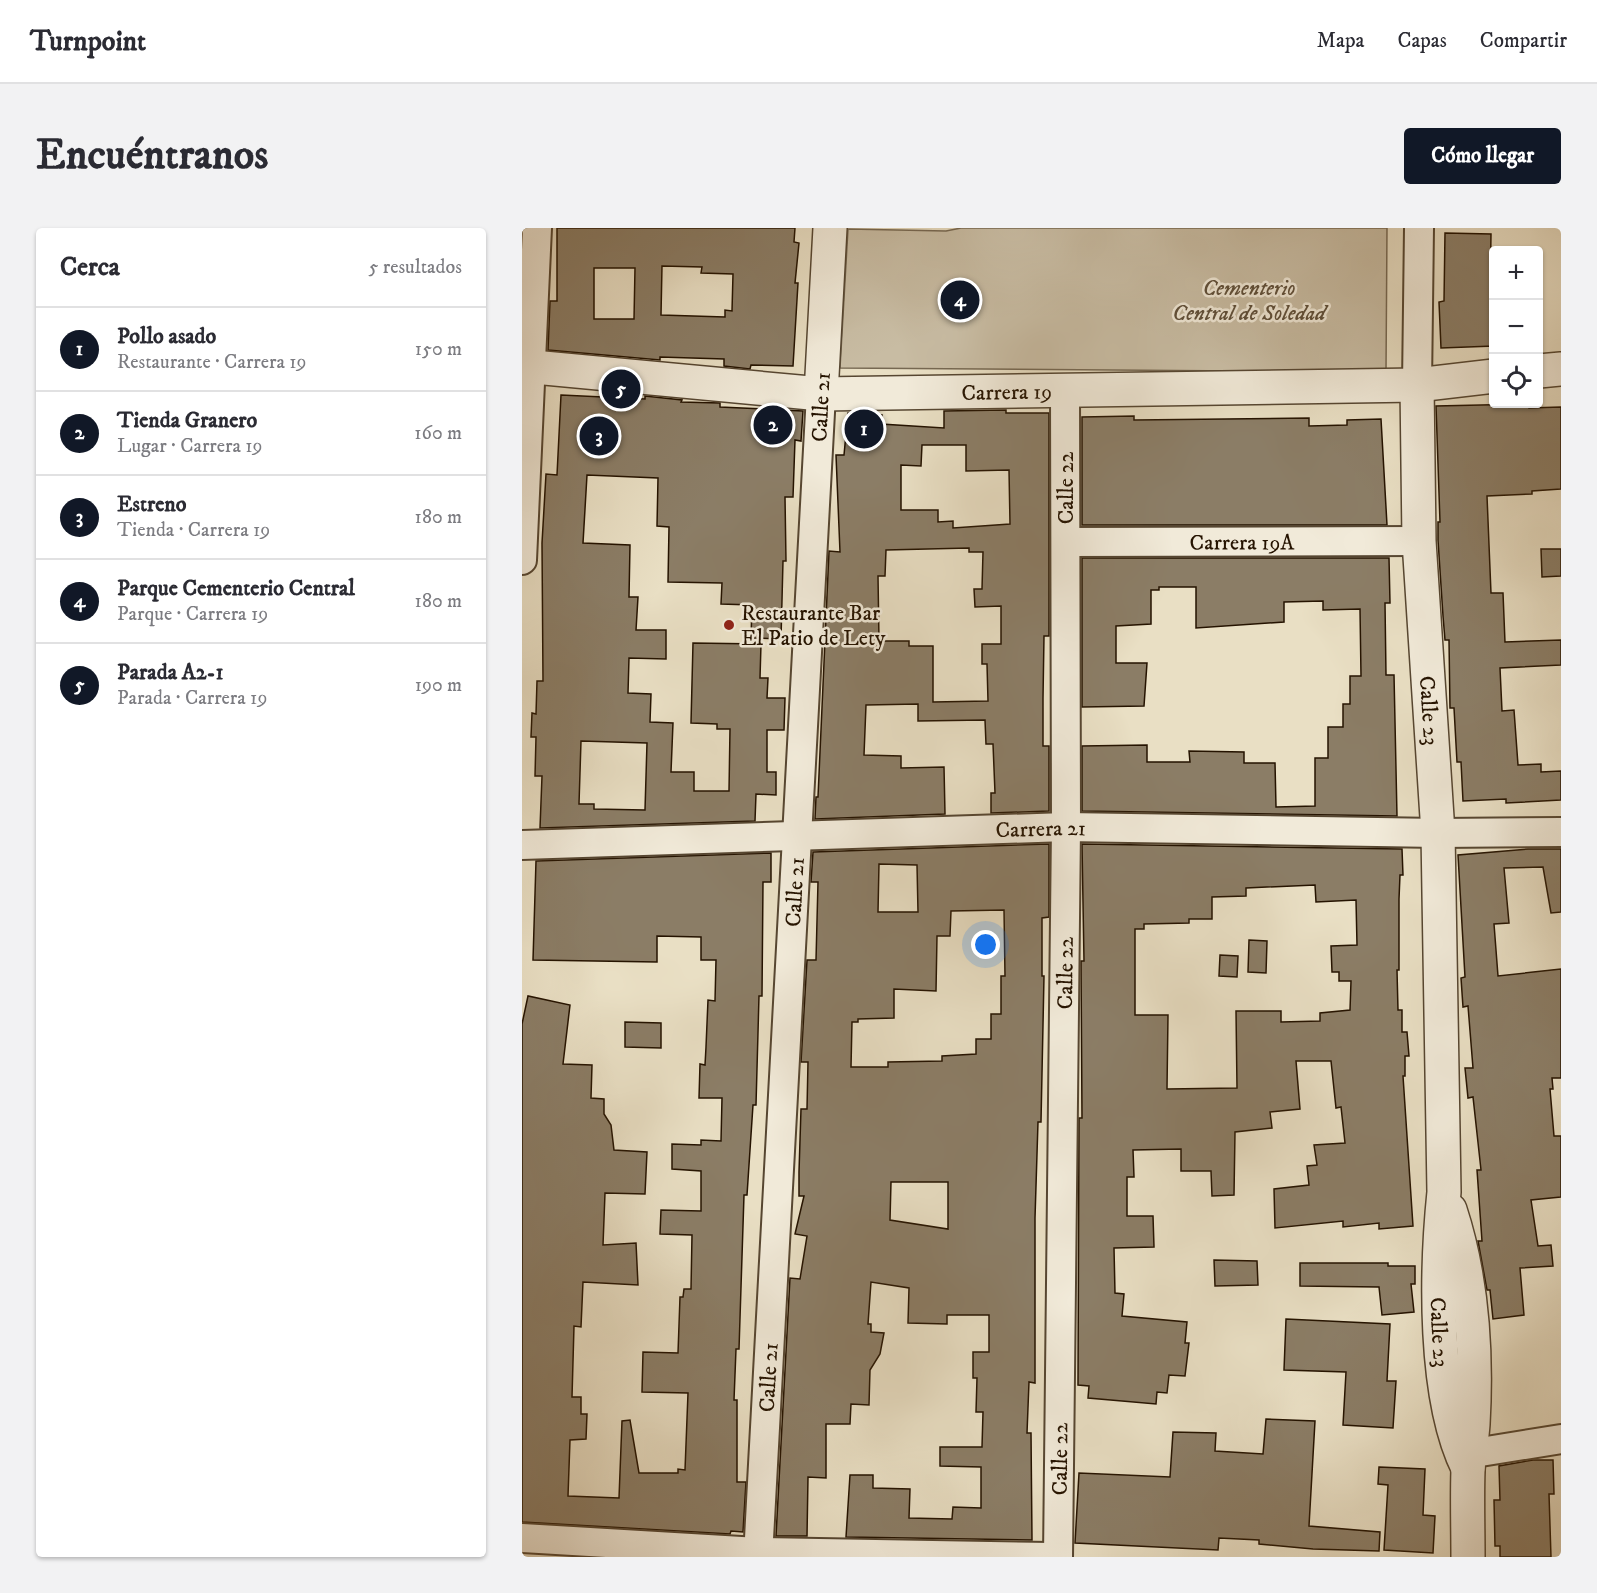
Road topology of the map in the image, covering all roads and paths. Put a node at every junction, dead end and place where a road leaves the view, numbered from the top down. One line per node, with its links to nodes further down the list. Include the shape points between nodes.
1 (537, 228): 4 (street)
2 (830, 228): 10 (street, Calle 21)
3 (1419, 228): 8 (street, Calle 23)
4 (526, 367): 10 (street, Carrera 19); 13 (street)
5 (1561, 369): 6 (street)
6 (1543, 371)
7 (1489, 377): 8 (street, Carrera 19)
8 (1417, 385): 9 (street, Carrera 19); 11 (street, Calle 23)
9 (1065, 391): 10 (street, Carrera 19); 12 (street, Calle 22)
10 (821, 394): 17 (street, Calle 21)
11 (1419, 541): 12 (street, Carrera 19A); 16 (street, Calle 23)
12 (1066, 542): 14 (street, Calle 22)
13 (522, 560)
14 (1066, 827): 16 (street, Carrera 21); 17 (street, Carrera 21); 24 (street, Calle 22)
15 (1561, 832): 16 (street, Carrera 21)
16 (1438, 833): 20 (street, Calle 23, via 1444,1192 1438,1251 1442,1351 1449,1417)
17 (798, 836): 18 (street, Carrera 21); 22 (street, Calle 21)
18 (522, 845)
19 (1561, 1439): 20 (street)
20 (1467, 1459): 25 (street, Calle 23)
21 (522, 1538): 22 (street)
22 (758, 1555): 23 (street)
23 (1050, 1557)
24 (1058, 1557)
25 (1468, 1557)

